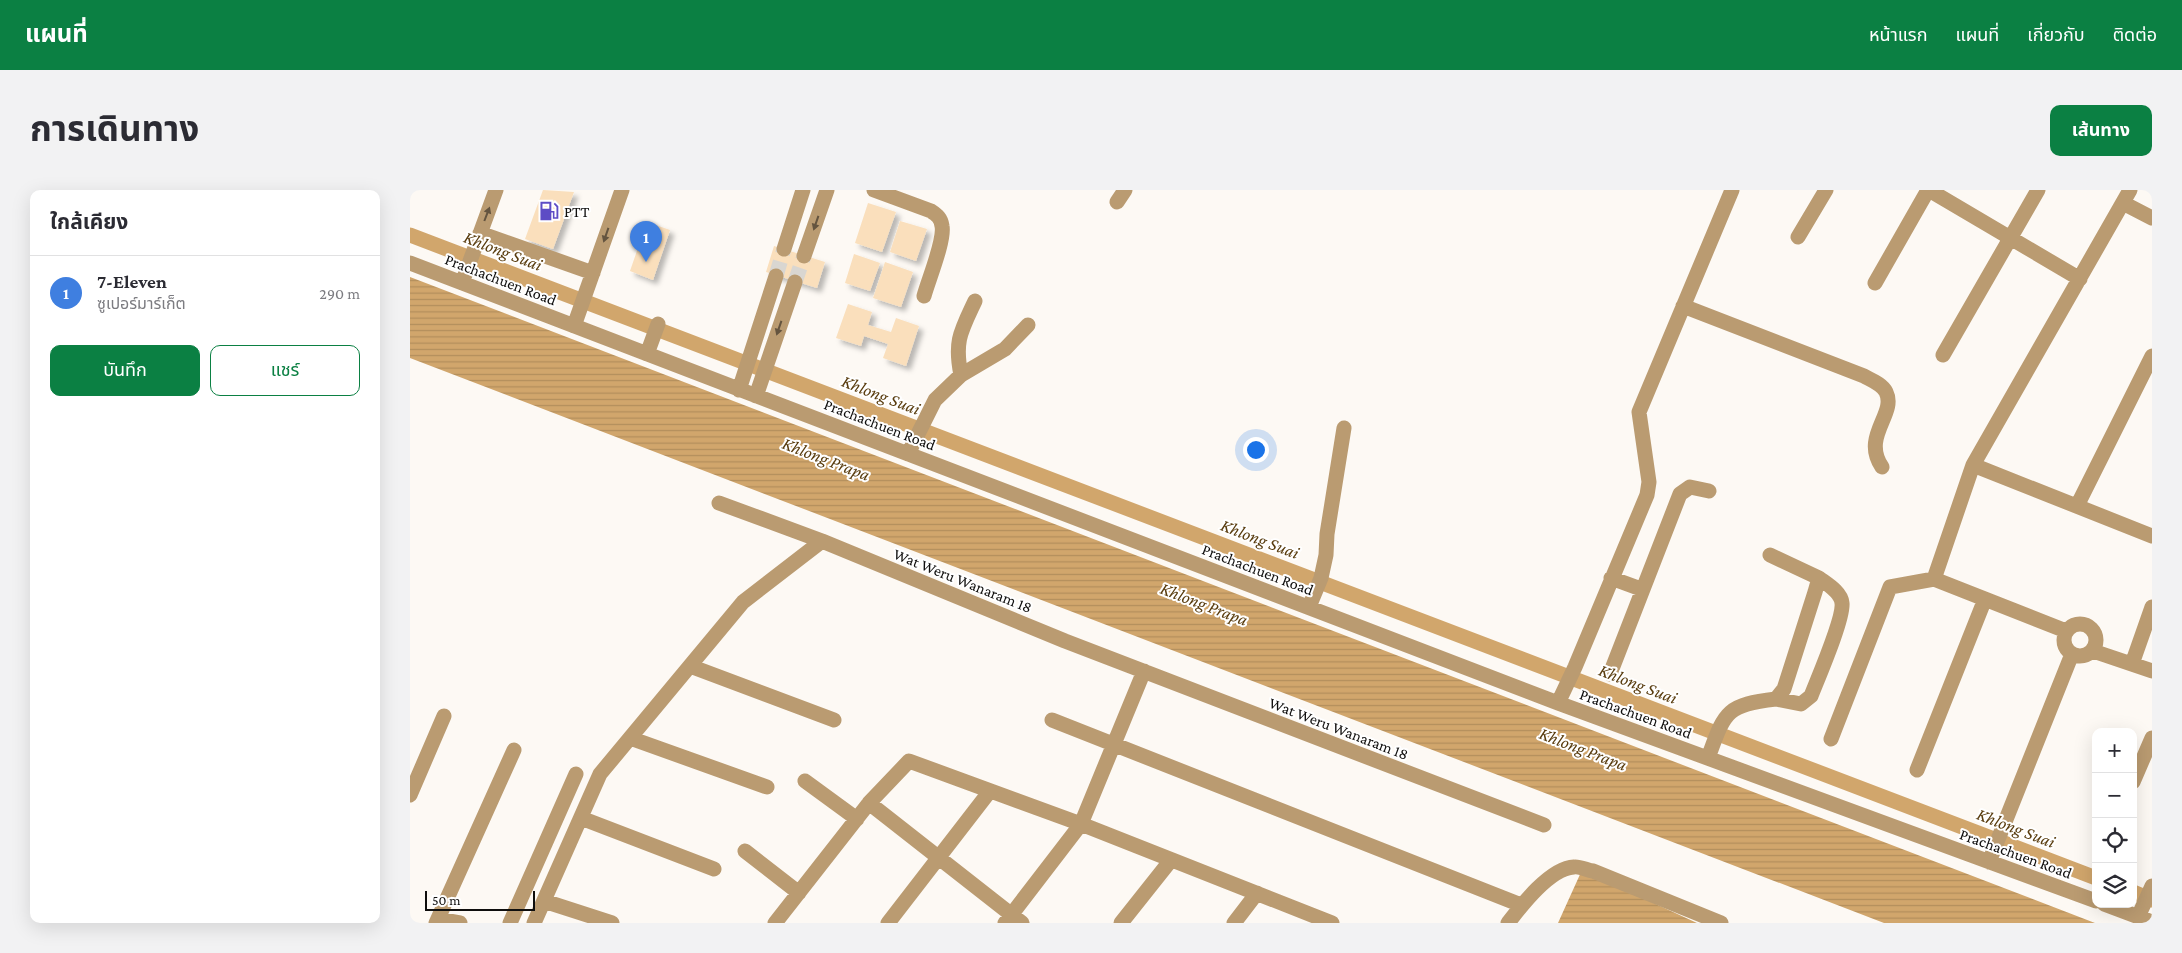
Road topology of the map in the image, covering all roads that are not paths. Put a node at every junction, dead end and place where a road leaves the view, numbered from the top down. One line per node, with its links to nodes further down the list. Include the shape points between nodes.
1 (496, 190): 12 (street, one-way to 1)
2 (622, 190): 18 (street, one-way to 18)
3 (803, 190): 15 (street)
4 (827, 190): 16 (street, one-way to 16)
5 (874, 190): 24 (street, via 939,216 943,228 941,239)
6 (1732, 190): 26 (street)
7 (1826, 190): 13 (street)
8 (1929, 190): 14 (street); 23 (street)
9 (2038, 190): 14 (street)
10 (2127, 196): 11 (street); 20 (street)
11 (2152, 218)
12 (479, 235): 18 (street); 22 (street)
13 (1798, 237)
14 (2010, 238): 20 (street); 31 (street)
15 (784, 249)
16 (804, 256)
17 (410, 263): 22 (street, Prachachuen Road)
18 (592, 276): 29 (street)
19 (776, 276): 34 (street)
20 (2080, 279): 38 (street)
21 (795, 282): 35 (street, one-way to 35)
22 (462, 283): 29 (street, Prachachuen Road)
23 (1875, 283)
24 (924, 296)
25 (974, 301): 33 (street, via 957,346)
26 (1683, 306): 39 (street, via 1879,384 1886,392 1888,405 1874,447); 46 (street, via 1639,412 1649,482 1647,496)
27 (658, 324): 30 (street)
28 (1028, 325): 33 (street, via 1005,349)
29 (574, 326): 30 (street, Prachachuen Road)
30 (649, 350): 34 (street, Prachachuen Road)
31 (1943, 355)
32 (2152, 356): 42 (street)
33 (961, 375): 37 (street, via 935,400)
34 (739, 390): 35 (street, Prachachuen Road)
35 (756, 396): 37 (street, Prachachuen Road)
36 (1344, 428): 51 (street, via 1326,555)
37 (908, 454): 51 (street, Prachachuen Road)
38 (1973, 465): 42 (street); 48 (street)
39 (1882, 468)
40 (1709, 491): 49 (street, via 1690,487 1680,494)
41 (719, 503): 44 (street, Wat Weru Wanaram 18)
42 (2077, 506): 43 (street)
43 (2152, 536)
44 (822, 541): 57 (street, via 743,602); 58 (street, Wat Weru Wanaram 18)
45 (1770, 554): 47 (street)
46 (1612, 578): 49 (street); 62 (street)
47 (1819, 578): 61 (street, via 1788,679); 61 (street, via 1836,591 1843,602 1840,617 1811,696 1802,704)
48 (1934, 579): 50 (street); 68 (street, via 1890,587)
49 (1641, 589): 60 (street)
50 (1985, 599): 53 (street); 72 (street)
51 (1309, 607): 62 (street, Prachachuen Road)
52 (2152, 607): 56 (street)
53 (2066, 631): 54 (street, via 2079,623 2089,626 2097,640); 55 (street, via 2065,647)
54 (2093, 651): 55 (street, via 2083,656); 56 (street)
55 (2072, 654): 86 (street)
56 (2132, 664): 59 (street)
57 (690, 666): 64 (street); 66 (street)
58 (1144, 671): 69 (street); 83 (street, Wat Weru Wanaram 18)
59 (2152, 671)
60 (1610, 674)
61 (1776, 700): 71 (street, via 1746,702 1736,707 1722,721)
62 (1558, 702): 71 (street, Prachachuen Road)
63 (444, 716): 78 (street)
64 (834, 720)
65 (1052, 720): 69 (street)
66 (630, 738): 76 (street); 80 (street, via 600,774)
67 (2152, 738): 73 (street)
68 (1831, 739)
69 (1114, 745): 82 (street); 94 (street)
70 (514, 750): 98 (street)
71 (1708, 758): 86 (street, Prachachuen Road)
72 (1917, 770)
73 (2137, 773)
74 (576, 774): 100 (street)
75 (805, 781): 81 (street)
76 (767, 786)
77 (990, 791): 79 (street, via 909,761); 82 (street); 85 (street)
78 (410, 795)
79 (869, 803): 81 (street); 85 (street)
80 (581, 818): 88 (street); 93 (street)
81 (857, 819): 90 (street)
82 (1080, 824): 87 (street); 97 (street)
83 (1544, 825)
84 (744, 851): 90 (street)
85 (939, 858): 97 (street); 104 (street)
86 (1990, 859): 92 (street, Prachachuen Road)
87 (1170, 860): 91 (street); 105 (street)
88 (714, 868)
89 (2151, 888): 96 (street)
90 (799, 893): 103 (street)
91 (1257, 893): 106 (street); 107 (street)
92 (2092, 899)
93 (544, 901): 101 (street); 102 (street)
94 (1521, 905): 108 (street); 109 (street, via 1554,873 1573,867 1593,871)
95 (2120, 908): 96 (street)
96 (2144, 914)
97 (1013, 920)
98 (437, 921): 99 (street)
99 (460, 923)
100 (510, 923)
101 (534, 923)
102 (612, 923)
103 (775, 923)
104 (888, 923)
105 (1121, 923)
106 (1234, 923)
107 (1332, 923)
108 (1508, 923)
109 (1721, 923)

